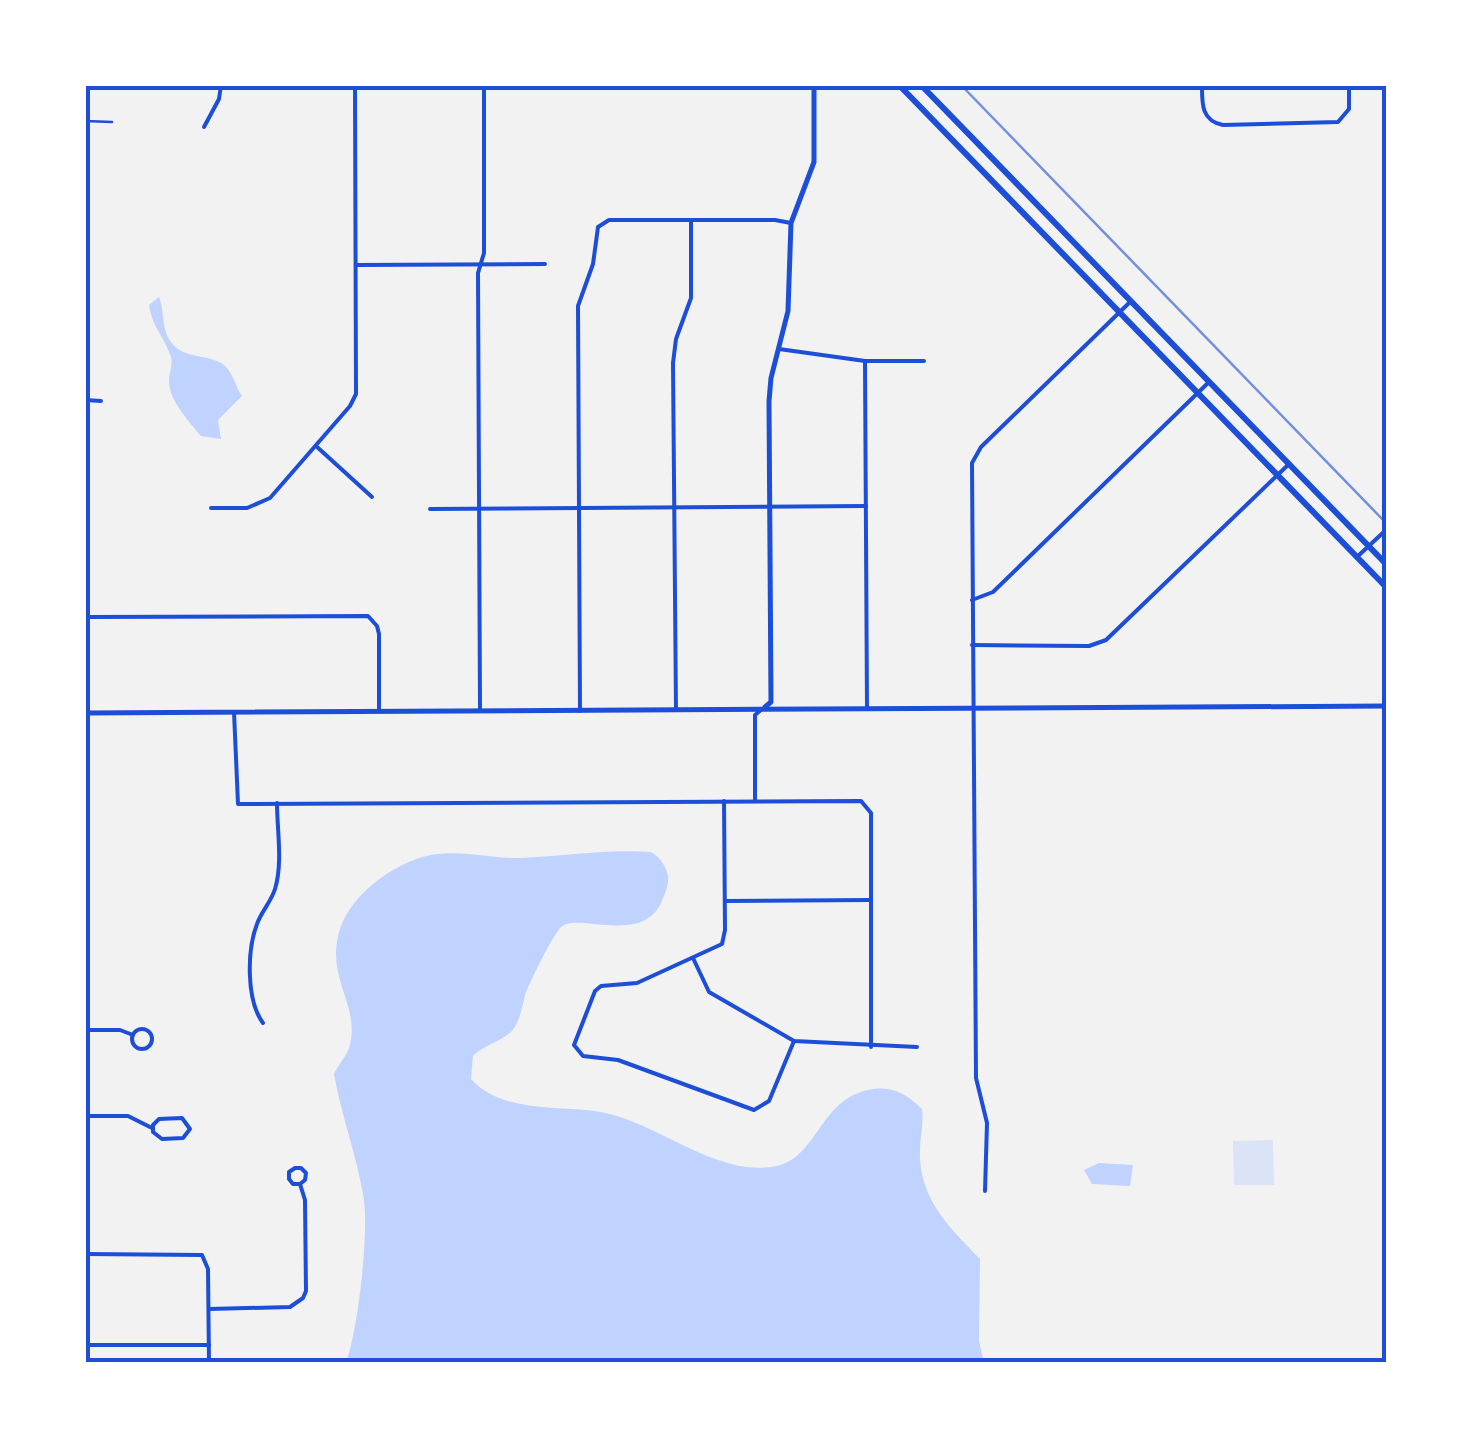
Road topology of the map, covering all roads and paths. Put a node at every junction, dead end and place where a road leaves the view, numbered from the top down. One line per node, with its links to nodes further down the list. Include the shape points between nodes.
1 (221, 85): 11 (street)
2 (355, 85): 16 (street)
3 (484, 85): 14 (street)
4 (814, 85): 13 (street, via 814,162)
5 (899, 85): 18 (main road)
6 (921, 85): 17 (main road)
7 (1202, 85): 8 (street, via 1203,110 1223,125 1330,124 1349,109)
8 (1349, 85)
9 (85, 122): 10 (lane)
10 (112, 122)
11 (204, 126)
12 (692, 220): 13 (street); 33 (street, via 610,220 595,234 578,306); 34 (street, via 690,298 674,350)
13 (792, 223): 19 (street, via 788,311)
14 (482, 264): 15 (street); 16 (street); 36 (street)
15 (545, 264)
16 (356, 265): 26 (street, via 356,394)
17 (1130, 302): 18 (street); 22 (main road)
18 (1119, 312): 23 (main road); 42 (street, via 975,455)
19 (779, 349): 20 (street); 31 (street, via 769,401)
20 (866, 361): 21 (street); 30 (street)
21 (924, 361)
22 (1208, 382): 23 (street); 27 (main road)
23 (1198, 393): 28 (main road); 42 (street, via 993,592)
24 (85, 400): 25 (street)
25 (100, 401)
26 (316, 446): 29 (street); 32 (street, via 259,505)
27 (1288, 464): 28 (street); 38 (main road)
28 (1278, 476): 39 (main road); 44 (street, via 1106,640 1088,646)
29 (372, 497)
30 (866, 506): 31 (street); 47 (street)
31 (770, 507): 34 (street); 48 (street, via 771,702)
32 (212, 508)
33 (579, 508): 34 (street); 36 (street); 51 (street)
34 (675, 508): 52 (street)
35 (430, 509): 36 (street)
36 (479, 509): 50 (street)
37 (1387, 528): 38 (street)
38 (1369, 546): 39 (street); 40 (main road)
39 (1357, 557): 41 (main road)
40 (1387, 565)
41 (1387, 588)
42 (972, 600): 44 (street)
43 (85, 617): 49 (street, via 368,616 378,634)
44 (972, 645): 46 (street)
45 (1387, 706): 46 (street)
46 (973, 707): 47 (street); 70 (street, via 976,1078 987,1123)
47 (867, 708): 48 (street)
48 (763, 709): 52 (street); 56 (street, via 755,715)
49 (379, 710): 50 (street); 54 (street)
50 (480, 710): 51 (street)
51 (580, 710): 52 (street)
52 (676, 710)
53 (85, 712): 54 (street)
54 (234, 712): 57 (street, via 238,804)
55 (724, 801): 56 (street); 57 (street); 59 (street)
56 (755, 801): 58 (street, via 861,801 870,813)
57 (277, 803): 61 (street, via 275,890 252,942 252,998)
58 (870, 900): 59 (street); 65 (street)
59 (725, 901): 60 (street, via 725,938)
60 (693, 958): 64 (street, via 709,992); 64 (street, via 637,984 601,986 576,1038 578,1051 754,1110 769,1101)
61 (263, 1022)
62 (85, 1030): 63 (street)
63 (133, 1036)
64 (794, 1041): 65 (street)
65 (871, 1047): 66 (street)
66 (917, 1047)
67 (85, 1116): 68 (street, via 128,1116)
68 (152, 1128): 68 (street, via 162,1139 183,1138 190,1129 182,1118 159,1119)
69 (300, 1184): 72 (street, via 304,1298 284,1308)
70 (985, 1191)
71 (85, 1254): 72 (street, via 200,1255 207,1261)
72 (209, 1309): 73 (street)
73 (209, 1344): 74 (street); 75 (street)
74 (85, 1345)
75 (210, 1363)

